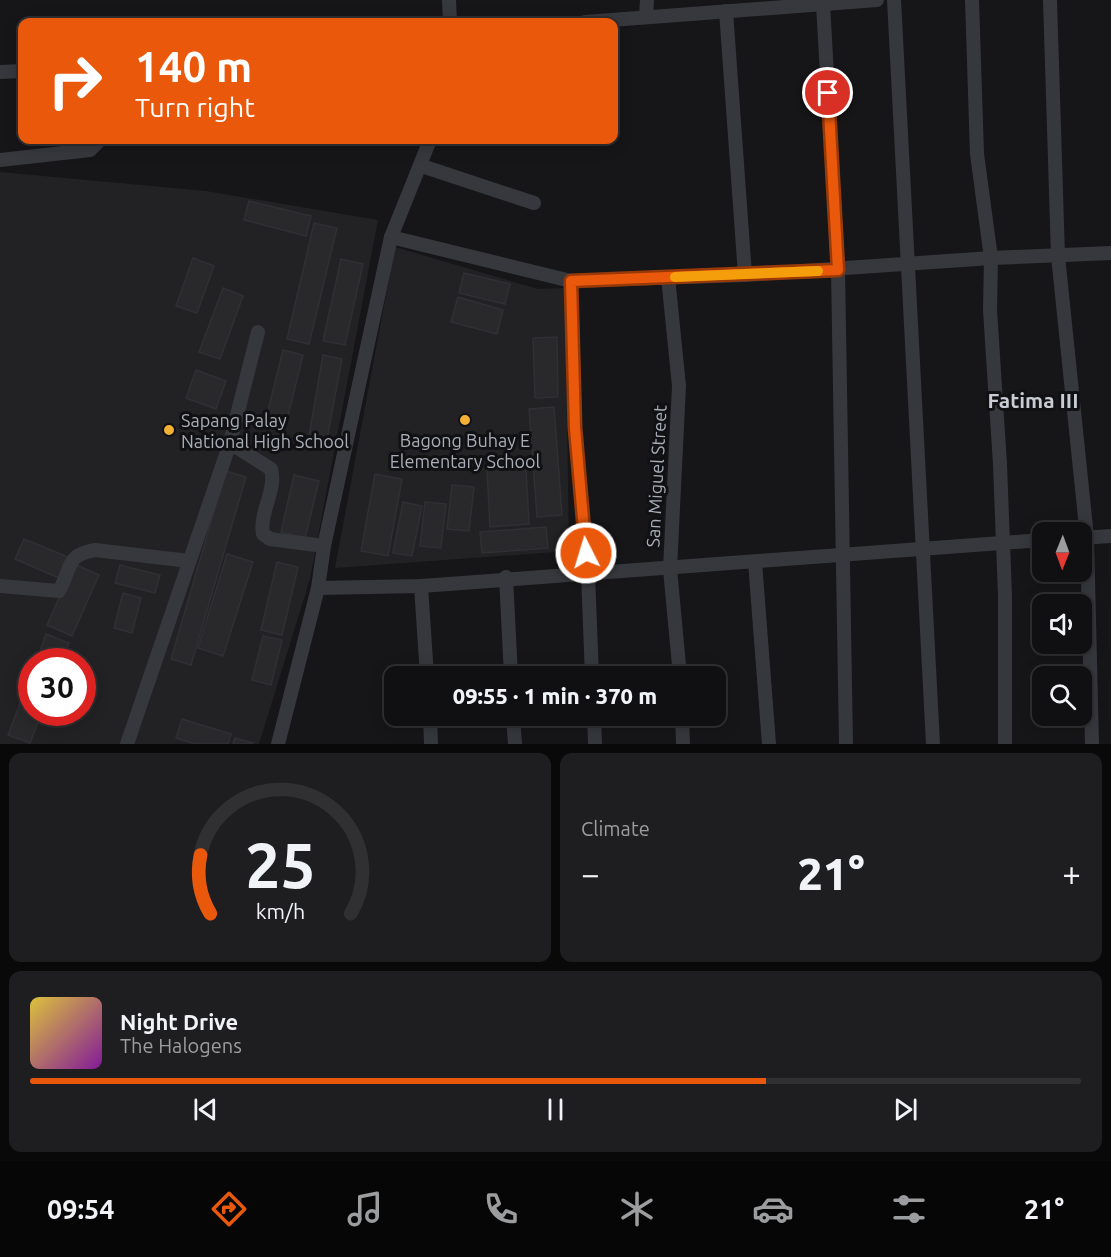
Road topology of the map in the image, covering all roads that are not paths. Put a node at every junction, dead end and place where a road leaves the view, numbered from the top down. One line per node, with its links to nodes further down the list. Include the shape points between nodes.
1 (449, 0): 10 (street)
2 (647, 0): 9 (street)
3 (878, 0): 7 (street)
4 (894, 0): 23 (street)
5 (972, 0): 22 (street, via 977,154)
6 (1050, 0): 21 (street)
7 (823, 4): 8 (street); 24 (street)
8 (726, 11): 9 (street); 25 (street)
9 (646, 17): 11 (street)
10 (450, 18)
11 (618, 19)
12 (18, 71): 13 (street)
13 (0, 72)
14 (96, 144): 16 (street, via 90,150)
15 (429, 144): 17 (street)
16 (0, 160)
17 (422, 166): 18 (street); 19 (street)
18 (534, 203)
19 (392, 237): 27 (street); 35 (street)
20 (1111, 253): 21 (street)
21 (1058, 256): 22 (street); 30 (street)
22 (991, 258): 23 (street); 34 (street, via 990,310)
23 (908, 264): 24 (street); 36 (street)
24 (838, 270): 25 (street); 37 (street)
25 (745, 275): 26 (street)
26 (668, 277): 27 (street); 40 (street, San Miguel Street, via 679,386)
27 (571, 281): 41 (street, via 575,428)
28 (258, 332): 29 (street)
29 (230, 443): 35 (street, via 271,468 273,477 261,525 263,534 270,539); 38 (street)
30 (1083, 522)
31 (1111, 536): 32 (street)
32 (1092, 537)
33 (1032, 541): 34 (street)
34 (1003, 542): 36 (street); 64 (street)
35 (324, 546): 46 (street)
36 (922, 550): 37 (street); 63 (street)
37 (844, 556): 39 (street); 62 (street)
38 (189, 561): 44 (street, via 95,550 80,552 73,558 59,591); 55 (street)
39 (755, 562): 40 (street); 61 (street)
40 (670, 569): 41 (street); 50 (street, San Miguel Street)
41 (588, 574): 42 (street); 49 (street)
42 (506, 578): 45 (street); 48 (street)
43 (1086, 582): 65 (street)
44 (0, 586)
45 (421, 586): 46 (street); 47 (street)
46 (318, 588): 56 (street)
47 (426, 666)
48 (511, 666)
49 (592, 666)
50 (679, 666)
51 (431, 726): 57 (street)
52 (514, 726): 58 (street)
53 (594, 726): 59 (street)
54 (683, 726): 60 (street)
55 (126, 744)
56 (278, 744)
57 (432, 744)
58 (515, 744)
59 (595, 744)
60 (684, 744)
61 (769, 744)
62 (846, 744)
63 (933, 744)
64 (1005, 744)
65 (1092, 744)

